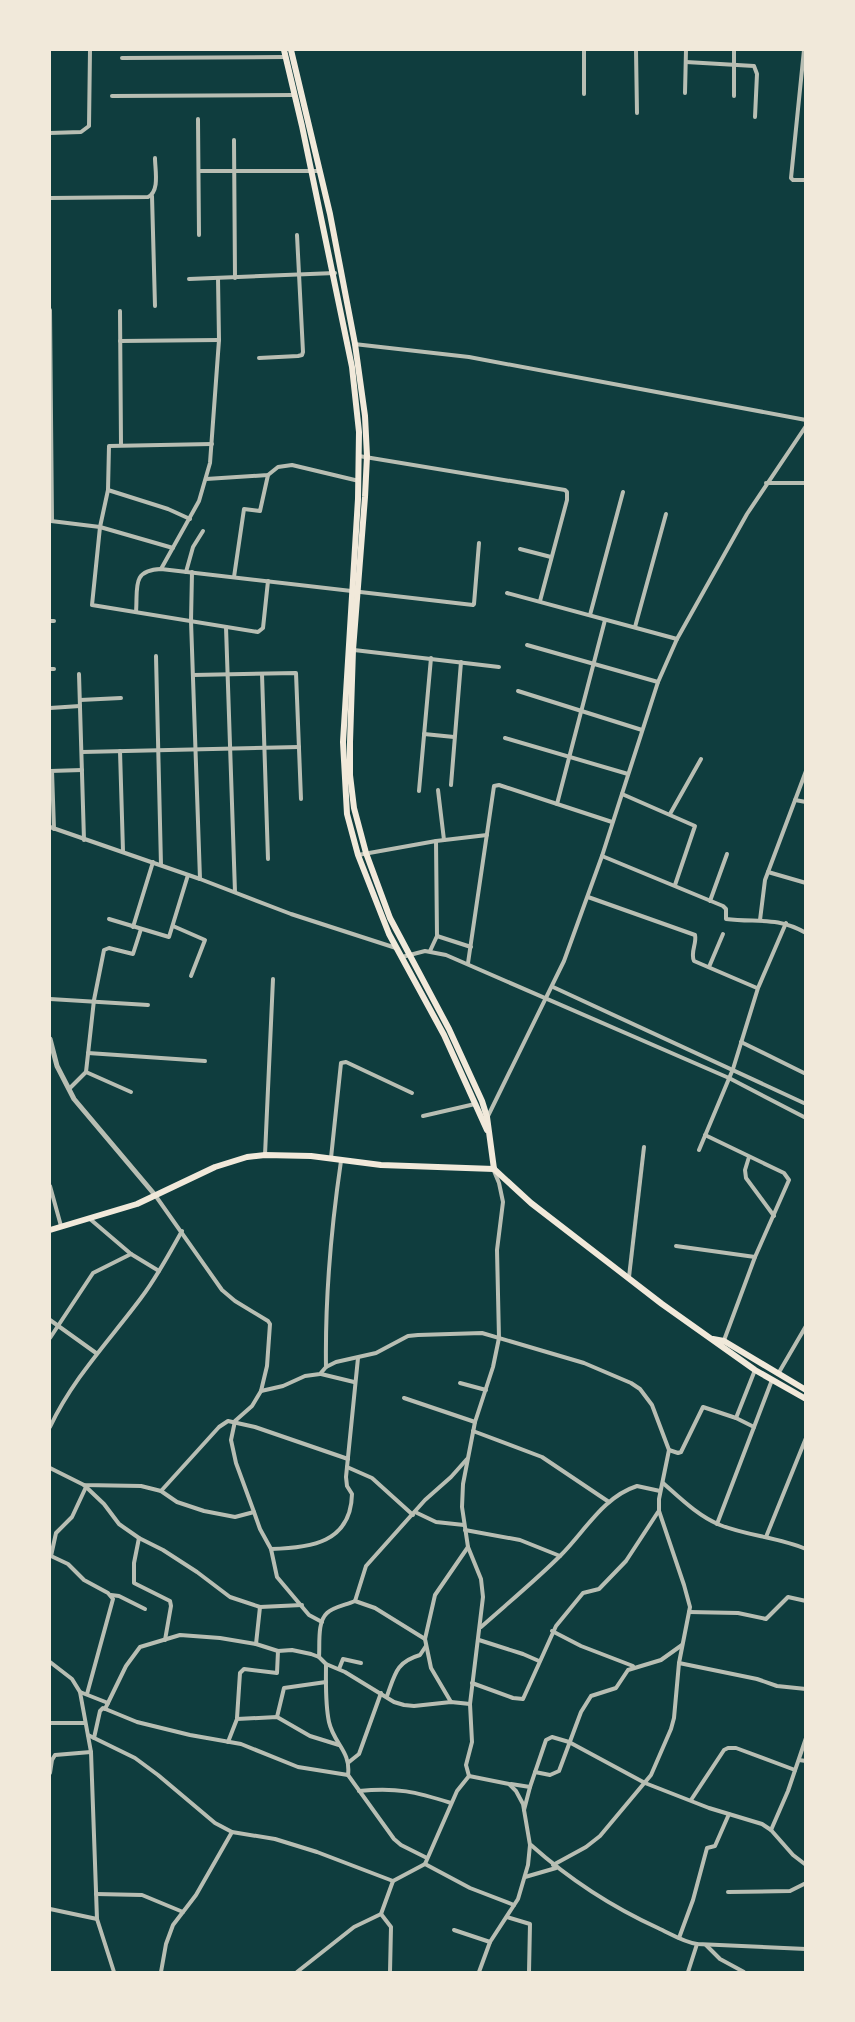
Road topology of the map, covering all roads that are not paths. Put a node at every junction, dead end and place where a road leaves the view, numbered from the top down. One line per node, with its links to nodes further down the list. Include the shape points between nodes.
1 (90, 50): 21 (street, via 89,126 81,132)
2 (291, 50): 27 (main road)
3 (584, 50): 14 (street)
4 (636, 50): 18 (street)
5 (686, 50): 10 (street)
6 (734, 50): 12 (street)
7 (804, 50): 11 (street)
8 (285, 53): 9 (street); 15 (main road)
9 (122, 58)
10 (686, 62): 12 (street); 13 (street)
11 (804, 63): 28 (street, via 791,178)
12 (734, 64): 17 (street); 19 (street, via 756,69)
13 (686, 93)
14 (584, 94)
15 (294, 95): 16 (street); 24 (main road)
16 (112, 96)
17 (734, 96)
18 (637, 113)
19 (755, 117)
20 (198, 118): 25 (street)
21 (50, 133)
22 (234, 140): 26 (street)
23 (155, 158): 29 (street)
24 (312, 170): 26 (street); 27 (street); 33 (main road)
25 (199, 171): 26 (street); 31 (street)
26 (234, 171): 36 (street)
27 (320, 171): 33 (main road)
28 (806, 180)
29 (152, 195): 30 (street); 38 (street)
30 (50, 198)
31 (199, 235)
32 (297, 235): 34 (street)
33 (337, 273): 34 (street); 43 (main road); 44 (main road)
34 (299, 275): 36 (street); 45 (street, via 302,355)
35 (218, 278): 36 (street); 37 (street); 41 (street)
36 (235, 278)
37 (189, 279)
38 (155, 306)
39 (50, 310): 46 (street)
40 (120, 312): 42 (street)
41 (219, 340): 42 (street); 50 (street)
42 (120, 341): 51 (street)
43 (347, 344): 44 (street); 52 (main road)
44 (355, 344): 47 (street, via 469,357); 52 (main road, via 365,416)
45 (259, 358)
46 (50, 372): 48 (street)
47 (806, 420)
48 (50, 423): 62 (street)
49 (806, 426): 56 (street)
50 (212, 444): 51 (street); 54 (street)
51 (122, 446): 58 (street, via 109,446)
52 (363, 456): 55 (main road); 68 (street, via 565,490 567,500); 74 (main road)
53 (268, 475): 54 (street); 55 (street, via 278,467 292,465); 72 (street, via 260,511 244,509)
54 (206, 479): 61 (street)
55 (359, 481): 74 (main road)
56 (766, 483): 57 (street); 83 (street)
57 (806, 483)
58 (108, 490): 61 (street); 63 (street)
59 (623, 492): 78 (street)
60 (666, 513): 82 (street)
61 (190, 519): 66 (street)
62 (51, 521): 63 (street)
63 (100, 527): 66 (street); 77 (street, via 92,605)
64 (203, 531): 70 (street, via 193,547)
65 (479, 543): 74 (street, via 472,605)
66 (173, 548): 69 (street)
67 (520, 549): 68 (street)
68 (551, 557): 76 (street)
69 (161, 569): 70 (street); 77 (street, via 139,575)
70 (186, 572): 71 (street)
71 (192, 572): 72 (street); 80 (street)
72 (234, 577): 73 (street)
73 (268, 581): 74 (street); 81 (street, via 261,631)
74 (355, 592): 85 (main road)
75 (507, 593): 76 (street)
76 (540, 601): 78 (street)
77 (136, 612): 80 (street)
78 (590, 615): 79 (street)
79 (605, 620): 82 (street); 89 (street)
80 (191, 621): 81 (street); 94 (street)
81 (226, 627): 92 (street)
82 (635, 627): 83 (street)
83 (677, 639): 95 (street)
84 (527, 645): 89 (street)
85 (350, 650): 87 (street); 135 (main road, via 344,783 347,814)
86 (156, 656): 110 (street)
87 (431, 658): 88 (street); 103 (street)
88 (461, 662): 90 (street); 104 (street)
89 (594, 663): 95 (street); 101 (street)
90 (499, 667)
91 (79, 674): 98 (street)
92 (227, 674): 93 (street); 94 (street); 109 (street)
93 (262, 674): 106 (street, via 296,674); 107 (street)
94 (193, 675): 108 (street)
95 (658, 682): 102 (street)
96 (518, 691): 101 (street)
97 (121, 698): 98 (street)
98 (80, 700): 99 (street)
99 (80, 706): 100 (street); 112 (street)
100 (50, 708)
101 (582, 711): 102 (street); 113 (street)
102 (642, 730): 118 (street)
103 (424, 734): 104 (street); 121 (street)
104 (454, 737): 119 (street)
105 (505, 738): 113 (street)
106 (299, 747): 107 (street); 123 (street)
107 (265, 748): 109 (street); 138 (street)
108 (196, 749): 109 (street); 110 (street); 143 (street)
109 (230, 749): 146 (street)
110 (158, 750): 111 (street); 140 (street)
111 (120, 751): 112 (street); 134 (street)
112 (82, 752): 115 (street)
113 (570, 756): 118 (street); 126 (street)
114 (701, 759): 127 (street)
115 (82, 770): 116 (street); 131 (street)
116 (51, 771): 129 (street)
117 (806, 771): 124 (street)
118 (628, 774): 122 (street)
119 (451, 785)
120 (438, 790): 132 (street)
121 (419, 791)
122 (622, 795): 127 (street); 128 (street)
123 (301, 799)
124 (795, 800): 125 (street); 141 (street)
125 (806, 802)
126 (557, 804): 128 (street); 130 (street, via 496,785)
127 (670, 814): 145 (street, via 695,827)
128 (612, 822): 137 (street)
129 (52, 828): 131 (street)
130 (487, 835): 132 (street); 158 (street)
131 (84, 840): 134 (street)
132 (444, 840): 133 (street)
133 (436, 841): 135 (street); 157 (street)
134 (123, 851): 139 (street)
135 (362, 854): 159 (main road); 161 (main road)
136 (727, 854): 148 (street)
137 (602, 856): 145 (street); 147 (street)
138 (268, 859)
139 (153, 862): 140 (street); 153 (street)
140 (161, 865): 142 (street)
141 (768, 872): 144 (street); 150 (street)
142 (188, 875): 143 (street); 152 (street)
143 (200, 879): 146 (street)
144 (806, 883)
145 (675, 885): 148 (street)
146 (235, 892): 159 (street)
147 (588, 897): 163 (street, via 695,935 693,958); 166 (street)
148 (710, 901): 150 (street, via 725,907 726,919)
149 (109, 920): 153 (street)
150 (760, 920): 151 (street)
151 (786, 923): 155 (street); 167 (street)
152 (173, 926): 154 (street, via 169,937); 164 (street, via 205,940)
153 (133, 927): 154 (street)
154 (141, 929): 170 (street, via 133,954 104,950)
155 (806, 933)
156 (723, 934): 163 (street)
157 (437, 936): 158 (street); 160 (street)
158 (471, 947): 162 (street)
159 (397, 948): 161 (main road)
160 (430, 951): 161 (street); 162 (street)
161 (405, 956): 172 (main road)
162 (468, 963): 168 (street)
163 (709, 967): 167 (street)
164 (191, 976)
165 (273, 979): 193 (street)
166 (553, 987): 168 (street); 177 (street)
167 (758, 988): 174 (street)
168 (547, 998): 180 (street); 187 (street)
169 (50, 999): 170 (street)
170 (94, 1000): 171 (street); 175 (street)
171 (148, 1005)
172 (432, 1006): 184 (main road); 187 (main road, via 468,1069)
173 (50, 1039): 181 (street)
174 (741, 1042): 177 (street); 179 (street)
175 (88, 1053): 176 (street); 178 (street)
176 (205, 1061)
177 (732, 1069): 180 (street); 185 (street)
178 (86, 1072): 181 (street); 182 (street)
179 (806, 1074)
180 (729, 1078): 188 (street); 189 (street)
181 (68, 1090): 199 (street)
182 (131, 1092)
183 (412, 1092): 195 (street, via 341,1063)
184 (476, 1103): 186 (street); 190 (main road)
185 (806, 1104)
186 (423, 1116)
187 (488, 1117): 190 (main road)
188 (806, 1118)
189 (705, 1135): 192 (street); 194 (street)
190 (490, 1136): 197 (main road)
191 (645, 1147): 209 (street)
192 (699, 1150)
193 (265, 1155): 195 (main road); 199 (main road, via 215,1167)
194 (749, 1157): 200 (street, via 746,1178); 200 (street, via 788,1177)
195 (331, 1159): 196 (main road)
196 (341, 1161): 197 (main road); 218 (street, via 328,1268)
197 (494, 1170): 209 (main road); 214 (street, via 503,1202 497,1250)
198 (50, 1186): 202 (street)
199 (155, 1195): 201 (main road); 204 (street)
200 (774, 1216): 207 (street)
201 (90, 1219): 202 (main road); 206 (street)
202 (61, 1227): 203 (main road)
203 (50, 1230)
204 (182, 1231): 208 (street); 226 (street, via 222,1290 270,1324)
205 (676, 1246): 207 (street)
206 (131, 1254): 208 (street); 211 (street, via 93,1273)
207 (755, 1257): 215 (street)
208 (159, 1271): 216 (street)
209 (629, 1279): 215 (main road)
210 (50, 1320): 211 (street)
211 (58, 1326): 213 (street); 216 (street)
212 (806, 1326): 221 (street)
213 (50, 1338)
214 (499, 1338): 217 (street, via 482,1333 408,1336); 224 (street); 236 (street, via 584,1363 631,1383 652,1405)
215 (723, 1344): 219 (main road); 221 (main road)
216 (96, 1353): 232 (street, via 62,1402)
217 (358, 1359): 218 (street); 222 (street)
218 (326, 1367): 220 (street)
219 (755, 1370): 221 (main road); 229 (street)
220 (320, 1374): 222 (street); 226 (street)
221 (775, 1377): 225 (main road); 228 (main road); 233 (street)
222 (354, 1382): 238 (street)
223 (460, 1383): 224 (street)
224 (486, 1390): 231 (street)
225 (806, 1390)
226 (261, 1391): 230 (street, via 252,1406)
227 (404, 1398): 231 (street)
228 (806, 1399)
229 (736, 1418): 233 (street); 236 (street, via 703,1407 681,1452)
230 (235, 1421): 238 (street); 243 (street, via 219,1427); 246 (street, via 231,1440)
231 (475, 1422): 234 (street)
232 (50, 1427)
233 (754, 1427): 249 (street)
234 (473, 1431): 237 (street); 245 (street, via 542,1458)
235 (806, 1438): 251 (street)
236 (669, 1450): 241 (street)
237 (467, 1459): 248 (street); 250 (street, via 463,1484)
238 (348, 1460): 239 (street)
239 (347, 1467): 248 (street, via 372,1478); 254 (street, via 346,1483 352,1494 348,1520 315,1545)
240 (50, 1468): 242 (street)
241 (663, 1483): 244 (street); 249 (street)
242 (85, 1486): 243 (street, via 141,1486); 252 (street, via 119,1524); 256 (street, via 72,1517 56,1533)
243 (161, 1491): 246 (street, via 177,1502 235,1517)
244 (660, 1491): 245 (street, via 637,1486); 247 (street)
245 (609, 1502): 257 (street)
246 (254, 1512): 254 (street)
247 (659, 1512): 264 (street, via 687,1592); 267 (street, via 626,1561 599,1589 583,1593)
248 (414, 1513): 250 (street); 259 (street, via 366,1566)
249 (717, 1524): 251 (street)
250 (465, 1528): 253 (street); 257 (street, via 520,1540)
251 (766, 1537): 255 (street)
252 (139, 1538): 262 (street, via 175,1557 230,1597); 269 (street, via 134,1583 170,1601)
253 (468, 1547): 266 (street, via 481,1579); 268 (street, via 435,1596)
254 (271, 1549): 261 (street, via 277,1577)
255 (806, 1549)
256 (50, 1556): 258 (street, via 68,1564 84,1580)
257 (560, 1556): 266 (street)
258 (111, 1596): 263 (street); 287 (street, via 113,1601)
259 (354, 1601): 265 (street, via 327,1612); 268 (street, via 375,1608)
260 (806, 1601): 264 (street, via 788,1596 763,1620 738,1613)
261 (302, 1605): 262 (street); 265 (street, via 309,1615)
262 (260, 1607): 271 (street)
263 (145, 1609)
264 (689, 1612): 272 (street)
265 (322, 1622): 275 (street)
266 (481, 1627): 270 (street)
267 (552, 1631): 276 (street); 281 (street)
268 (425, 1639): 273 (street)
269 (165, 1640): 271 (street, via 180,1635); 291 (street, via 140,1647)
270 (478, 1640): 276 (street); 284 (street)
271 (256, 1644): 274 (street)
272 (682, 1645): 279 (street); 281 (street, via 661,1660)
273 (426, 1646): 289 (street, via 397,1671); 290 (street, via 431,1668)
274 (278, 1651): 275 (street, via 292,1650); 295 (street, via 277,1673 240,1672)
275 (319, 1657): 280 (street)
276 (539, 1661): 284 (street, via 520,1700)
277 (50, 1662): 286 (street, via 72,1679)
278 (361, 1663): 282 (street, via 342,1659)
279 (679, 1663): 285 (street); 313 (street, via 673,1722)
280 (326, 1664): 282 (street); 283 (street)
281 (634, 1666): 302 (street, via 616,1688 587,1699)
282 (339, 1669): 288 (street)
283 (326, 1682): 294 (street, via 284,1688); 303 (street, via 328,1720)
284 (472, 1683): 292 (street)
285 (806, 1689)
286 (80, 1692): 287 (street); 297 (street)
287 (87, 1694): 291 (street)
288 (381, 1694): 289 (street); 307 (street, via 359,1754)
289 (387, 1696): 290 (street, via 404,1706)
290 (451, 1702): 292 (street)
291 (108, 1703): 293 (street)
292 (470, 1704): 312 (street, via 472,1742 466,1765)
293 (105, 1709): 299 (street, via 100,1711); 301 (street, via 137,1722)
294 (277, 1717): 295 (street); 303 (street, via 310,1736)
295 (237, 1719): 301 (street)
296 (50, 1723): 297 (street)
297 (86, 1723): 298 (street)
298 (88, 1735): 299 (street); 304 (street)
299 (94, 1738): 322 (street, via 135,1758 215,1824)
300 (806, 1738): 305 (street)
301 (228, 1742): 311 (street, via 241,1743 298,1767)
302 (569, 1742): 309 (street, via 559,1771 550,1775); 309 (street, via 548,1738); 313 (street)
303 (340, 1746): 307 (street)
304 (91, 1752): 310 (street, via 55,1755); 332 (street)
305 (799, 1760): 306 (street); 308 (street)
306 (806, 1761)
307 (349, 1762): 311 (street)
308 (795, 1770): 317 (street, via 728,1748); 321 (street)
309 (535, 1772): 315 (street)
310 (50, 1773)
311 (348, 1775): 316 (street)
312 (469, 1776): 314 (street); 318 (street)
313 (645, 1783): 317 (street); 327 (street, via 596,1841)
314 (509, 1784): 315 (street); 319 (street)
315 (530, 1786): 319 (street)
316 (358, 1791): 318 (street, via 414,1791); 324 (street, via 394,1839)
317 (691, 1800): 320 (street)
318 (451, 1803): 324 (street)
319 (524, 1810): 323 (street)
320 (729, 1814): 321 (street); 340 (street, via 715,1846 707,1848)
321 (771, 1830): 326 (street)
322 (232, 1832): 329 (street, via 275,1839); 335 (street)
323 (530, 1845): 327 (street); 328 (street)
324 (427, 1858): 325 (street)
325 (425, 1864): 329 (street); 333 (street)
326 (806, 1865)
327 (554, 1866): 328 (street); 340 (street, via 631,1916)
328 (525, 1877): 333 (street)
329 (393, 1881): 336 (street)
330 (806, 1883): 331 (street, via 790,1891)
331 (728, 1892)
332 (96, 1894): 335 (street, via 142,1895); 338 (street)
333 (514, 1905): 337 (street)
334 (50, 1909): 338 (street)
335 (183, 1912): 346 (street, via 172,1925)
336 (381, 1914): 347 (street, via 354,1927); 348 (street, via 391,1927)
337 (507, 1917): 341 (street); 350 (street, via 530,1924)
338 (97, 1919): 345 (street)
339 (454, 1930): 341 (street)
340 (679, 1938): 342 (street)
341 (490, 1942): 349 (street)
342 (697, 1944): 343 (street); 351 (street)
343 (706, 1945): 344 (street); 352 (street, via 720,1959)
344 (806, 1949)
345 (114, 1972)
346 (161, 1972)
347 (297, 1972)
348 (390, 1972)
349 (478, 1972)
350 (529, 1972)
351 (688, 1972)
352 (744, 1972)

